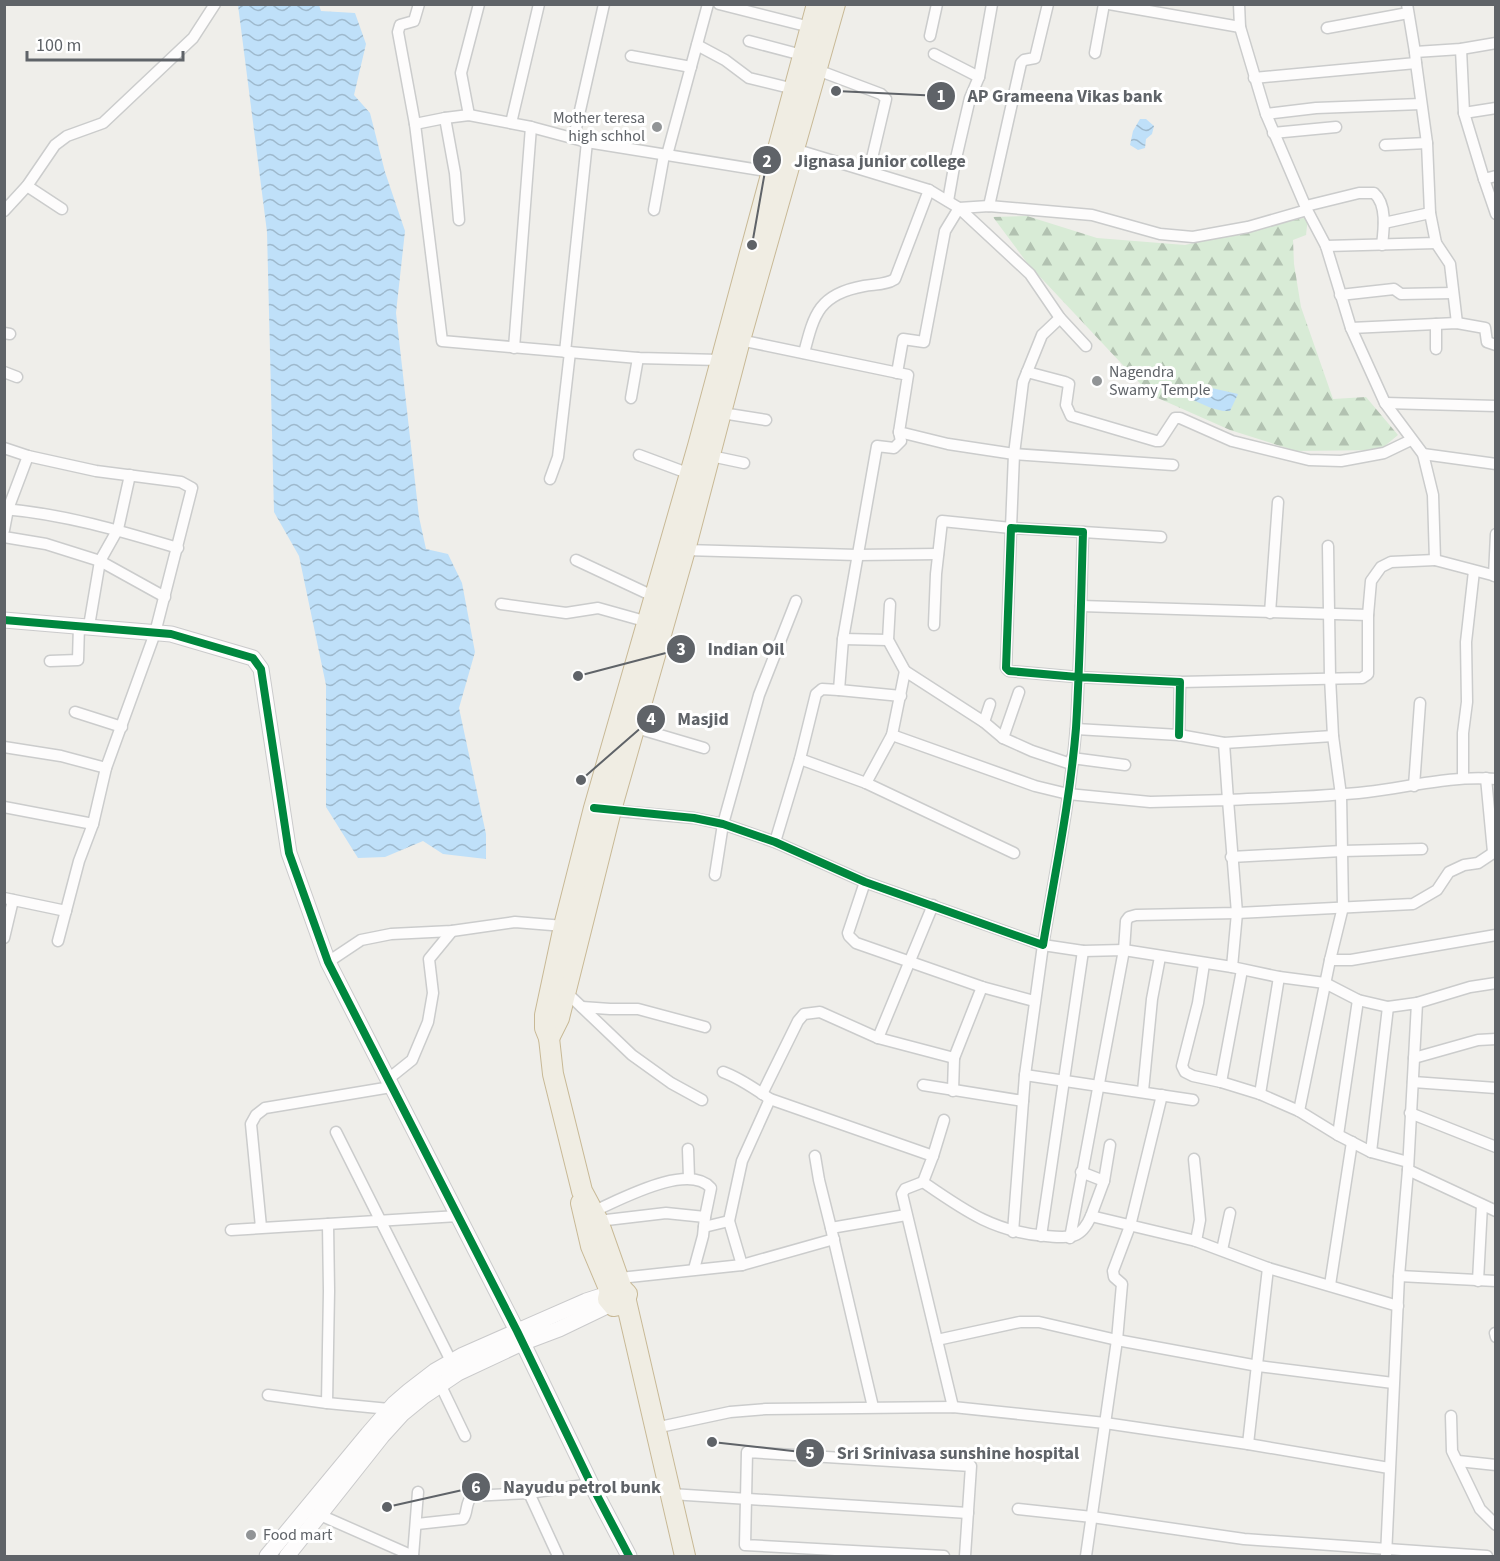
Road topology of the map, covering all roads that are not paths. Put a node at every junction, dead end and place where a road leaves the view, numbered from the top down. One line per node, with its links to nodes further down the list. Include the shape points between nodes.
1 (215, 4): 56 (street, via 193,38 103,123 67,136 55,145)
2 (419, 4): 42 (street, via 414,21 400,26 398,32)
3 (479, 4): 39 (street, via 461,73)
4 (539, 4): 41 (street)
5 (604, 4): 46 (street)
6 (708, 4): 24 (street)
7 (719, 4): 18 (street)
8 (816, 4): 18 (highway)
9 (835, 4): 30 (highway)
10 (937, 4): 21 (street)
11 (992, 4): 32 (street)
12 (1048, 4): 59 (street, via 1035,58 1021,63)
13 (1104, 4): 26 (street)
14 (1108, 4): 16 (street)
15 (1239, 4): 19 (street)
16 (1158, 8): 19 (street)
17 (1407, 9): 20 (street); 29 (street)
18 (810, 27): 30 (highway)
19 (1240, 27): 33 (street)
20 (1327, 28)
21 (930, 36)
22 (749, 41): 30 (street)
23 (1496, 43): 25 (street)
24 (697, 45): 31 (street); 34 (street, via 749,78)
25 (1461, 49): 29 (street); 37 (street)
26 (1095, 53)
27 (934, 54): 32 (street)
28 (631, 56): 31 (street)
29 (1415, 58): 33 (street); 35 (street)
30 (806, 63): 34 (highway); 50 (highway); 52 (street, via 886,99)
31 (691, 67): 51 (street)
32 (979, 77): 58 (street, via 970,98)
33 (1254, 78): 38 (street)
34 (794, 89): 53 (highway)
35 (1421, 104): 38 (street); 48 (street)
36 (1496, 108): 37 (street)
37 (1464, 113): 55 (street)
38 (1266, 114): 45 (street)
39 (469, 115): 40 (street); 41 (street)
40 (445, 118): 42 (street); 67 (street)
41 (511, 123): 43 (street)
42 (415, 124): 82 (street, via 442,341)
43 (531, 127): 46 (street); 82 (street)
44 (1336, 127): 45 (street)
45 (1273, 133): 61 (street)
46 (574, 137): 47 (street)
47 (587, 142): 51 (street); 84 (street)
48 (1427, 143): 49 (street); 65 (street)
49 (1385, 145)
50 (794, 149): 52 (street); 72 (highway)
51 (665, 155): 53 (street); 63 (street)
52 (869, 171): 57 (street)
53 (772, 172): 72 (highway)
54 (1496, 176): 55 (street)
55 (1484, 179): 66 (street)
56 (27, 186): 62 (street); 64 (street)
57 (929, 190): 58 (street); 85 (street, via 896,279 847,290 823,304 813,318)
58 (948, 201): 60 (street)
59 (989, 206): 60 (street); 61 (street, via 1092,215 1160,234 1193,237 1248,227)
60 (959, 208): 75 (street, via 1030,274); 90 (street, via 945,231 924,342 903,339)
61 (1307, 208): 68 (street, via 1359,193 1374,193 1379,197); 71 (street)
62 (62, 209)
63 (654, 210)
64 (4, 211)
65 (1430, 213): 68 (street); 69 (street)
66 (1496, 214)
67 (459, 220)
68 (1384, 224): 70 (street)
69 (1436, 243): 70 (street); 73 (street, via 1450,264)
70 (1382, 245): 71 (street)
71 (1326, 246): 74 (street)
72 (759, 248): 79 (highway); 87 (highway)
73 (1453, 293): 74 (street, via 1401,294 1394,289); 76 (street)
74 (1340, 295): 78 (street)
75 (1060, 318): 81 (street); 89 (street, via 1042,335)
76 (1457, 323): 77 (street); 80 (street, via 1485,328 1487,342)
77 (1436, 324): 78 (street); 83 (street)
78 (1351, 328): 93 (street)
79 (740, 340): 85 (street); 95 (highway)
80 (1496, 345)
81 (1086, 346)
82 (514, 348): 84 (street)
83 (1436, 349)
84 (570, 352): 86 (street); 110 (street, via 558,456)
85 (804, 353): 90 (street)
86 (638, 358): 87 (street); 92 (street)
87 (720, 360): 108 (highway)
88 (4, 372): 91 (street)
89 (1027, 372): 98 (street, via 1069,384 1066,405 1071,416 1156,441 1161,441 1175,418 1232,441 1309,460 1341,461 1384,453); 100 (street)
90 (897, 373): 97 (street, via 908,375)
91 (17, 377)
92 (631, 398)
93 (1384, 403): 94 (street); 98 (street)
94 (1496, 406)
95 (722, 413): 96 (street); 104 (highway)
96 (766, 420)
97 (899, 432): 100 (street); 124 (street, via 899,444 877,446)
98 (1411, 440): 101 (street)
99 (4, 448): 103 (street)
100 (1014, 454): 107 (street); 113 (street)
101 (1423, 454): 106 (street); 126 (street, via 1433,495)
102 (639, 455): 108 (street)
103 (28, 456): 109 (street); 112 (street)
104 (711, 456): 105 (street); 122 (highway)
105 (744, 463)
106 (1496, 464)
107 (1173, 465)
108 (690, 474): 131 (highway)
109 (130, 475): 114 (street); 121 (street, via 180,482 192,488)
110 (550, 479)
111 (1278, 502): 136 (street)
112 (6, 509): 114 (street); 115 (street)
113 (1011, 528): 116 (street); 123 (street, via 942,521); 148 (street, via 1006,668 1014,673)
114 (117, 529): 121 (street); 127 (street)
115 (4, 530)
116 (1083, 532): 119 (street); 135 (street)
117 (1496, 534): 129 (street)
118 (4, 537): 127 (street, via 46,544)
119 (1161, 537)
120 (1328, 546): 137 (street)
121 (178, 548): 130 (street)
122 (686, 550): 124 (street); 159 (highway)
123 (938, 554): 124 (street); 142 (street)
124 (857, 555): 144 (street)
125 (576, 560): 131 (street)
126 (1435, 560): 128 (street); 138 (street, via 1391,562 1382,567 1371,581)
127 (100, 561): 130 (street); 141 (street)
128 (1474, 571): 129 (street); 172 (street, via 1466,642)
129 (1495, 576)
130 (165, 597): 143 (street)
131 (655, 597): 140 (highway)
132 (796, 601): 182 (street, via 759,695)
133 (501, 604): 140 (street, via 566,613 598,608)
134 (890, 604): 145 (street)
135 (1081, 606): 136 (street); 148 (street)
136 (1270, 613): 137 (street)
137 (1330, 615): 138 (street); 149 (street)
138 (1368, 615): 149 (street, via 1368,674 1362,678)
139 (4, 620): 141 (street)
140 (648, 622): 180 (highway)
141 (84, 626): 143 (street); 146 (street, via 78,660)
142 (934, 626)
143 (155, 633): 158 (street); 207 (street, via 253,658 261,669 289,854)
144 (843, 639): 145 (street); 151 (street)
145 (888, 640): 147 (street)
146 (50, 661)
147 (905, 671): 153 (street); 157 (street)
148 (1077, 677): 150 (street); 160 (street)
149 (1330, 678): 150 (street); 163 (street)
150 (1180, 682): 162 (street)
151 (839, 690): 153 (street); 168 (street, via 822,689 816,694)
152 (1019, 692): 164 (street)
153 (901, 696): 161 (street)
154 (1420, 703): 175 (street)
155 (990, 704): 157 (street)
156 (75, 712): 158 (street)
157 (984, 722): 164 (street)
158 (122, 726): 171 (street)
159 (633, 727): 167 (street); 180 (highway)
160 (1076, 729): 162 (street); 169 (street)
161 (892, 735): 174 (street); 176 (street)
162 (1179, 735): 165 (street)
163 (1333, 736): 165 (street); 177 (street)
164 (1003, 738): 169 (street, via 1032,751)
165 (1224, 743): 178 (street)
166 (4, 747): 171 (street)
167 (704, 748)
168 (800, 759): 174 (street); 183 (street)
169 (1072, 761): 170 (street); 176 (street)
170 (1125, 765)
171 (106, 768): 181 (street)
172 (1463, 777): 173 (street); 175 (street)
173 (1491, 778): 186 (street)
174 (866, 783): 187 (street)
175 (1413, 786): 177 (street)
176 (1068, 794): 178 (street, via 1150,802); 201 (street)
177 (1341, 795): 178 (street); 185 (street)
178 (1228, 800): 188 (street)
179 (4, 807): 181 (street)
180 (602, 809): 182 (street); 196 (highway); 214 (highway)
181 (93, 824): 194 (street)
182 (723, 824): 183 (street); 189 (street)
183 (775, 842): 190 (street)
184 (1422, 849): 185 (street)
185 (1342, 851): 188 (street); 193 (street)
186 (1494, 851): 193 (street, via 1478,863 1449,872 1437,890 1413,904)
187 (1014, 853)
188 (1231, 857): 195 (street)
189 (715, 874)
190 (865, 882): 192 (street); 206 (street, via 849,936 856,943)
191 (9, 899): 194 (street); 199 (street)
192 (933, 905): 201 (street); 206 (street)
193 (1343, 907): 195 (street); 205 (street)
194 (66, 911): 200 (street)
195 (1237, 913): 202 (street, via 1129,917); 209 (street)
196 (564, 926): 197 (street, via 515,922); 221 (highway, via 545,1016)
197 (452, 931): 207 (street, via 391,934 361,940); 231 (street, via 429,958 433,993 428,1022 412,1060)
198 (1496, 935): 205 (street, via 1351,960)
199 (4, 938)
200 (57, 941)
201 (1043, 945): 203 (street); 216 (street)
202 (1124, 950): 203 (street); 204 (street); 233 (street)
203 (1083, 951): 228 (street)
204 (1160, 957): 208 (street); 236 (street)
205 (1330, 960): 211 (street)
206 (909, 961): 213 (street); 222 (street)
207 (328, 962): 231 (street)
208 (1204, 964): 209 (street); 229 (street, via 1182,1066 1193,1076)
209 (1237, 969): 210 (street); 229 (street)
210 (1279, 977): 211 (street); 237 (street)
211 (1325, 983): 215 (street); 243 (street)
212 (1496, 983): 217 (street)
213 (982, 987): 216 (street); 224 (street)
214 (566, 992): 218 (street); 221 (highway)
215 (1358, 1000): 219 (street); 247 (street)
216 (1034, 1001): 227 (street)
217 (1417, 1003): 219 (street); 225 (street)
218 (582, 1007): 220 (street, via 639,1009); 240 (street, via 632,1055)
219 (1388, 1007): 252 (street)
220 (705, 1027)
221 (549, 1038): 261 (highway, via 553,1074)
222 (878, 1038): 224 (street); 239 (street, via 820,1012 804,1014)
223 (1496, 1039): 225 (street, via 1478,1040)
224 (954, 1058): 235 (street)
225 (1414, 1058): 230 (street)
226 (723, 1072): 239 (street, via 740,1078)
227 (1025, 1075): 228 (street); 242 (street)
228 (1063, 1080): 233 (street); 278 (street)
229 (1221, 1082): 237 (street)
230 (1413, 1082): 234 (street); 244 (street)
231 (389, 1083): 266 (street); 274 (street, via 265,1108 256,1115 251,1124)
232 (923, 1085): 235 (street)
233 (1097, 1085): 236 (street); 257 (street)
234 (1496, 1088)
235 (953, 1091): 242 (street)
236 (1143, 1091): 238 (street)
237 (1260, 1094): 243 (street)
238 (1162, 1095): 241 (street); 273 (street)
239 (766, 1097): 254 (street); 269 (street, via 742,1161)
240 (702, 1100)
241 (1193, 1100)
242 (1023, 1101): 276 (street)
243 (1299, 1111): 247 (street)
244 (1410, 1113): 249 (street); 256 (street)
245 (944, 1120): 254 (street)
246 (336, 1132): 270 (street)
247 (1338, 1135): 248 (street)
248 (1352, 1142): 252 (street); 288 (street)
249 (1493, 1144)
250 (1110, 1145): 259 (street)
251 (688, 1149): 258 (street)
252 (1371, 1152): 256 (street)
253 (815, 1156): 277 (street)
254 (933, 1156): 260 (street)
255 (1194, 1159): 280 (street, via 1200,1220)
256 (1408, 1166): 262 (street); 285 (street)
257 (1081, 1172): 259 (street); 279 (street)
258 (689, 1178): 267 (street, via 664,1182); 271 (street, via 711,1188)
259 (1104, 1181): 268 (street)
260 (924, 1182): 265 (street, via 903,1192); 276 (street, via 966,1211)
261 (582, 1191): 267 (highway); 289 (highway, via 580,1206 591,1246)
262 (1482, 1205): 263 (street); 286 (street)
263 (1496, 1211)
264 (1230, 1213): 281 (street)
265 (906, 1215): 277 (street); 292 (street)
266 (458, 1216): 270 (street); 291 (street)
267 (596, 1216): 271 (street, via 666,1213); 289 (highway)
268 (1091, 1216): 273 (street); 279 (street, via 1082,1232)
269 (729, 1221): 271 (street); 282 (street)
270 (382, 1222): 272 (street); 294 (street)
271 (704, 1222): 284 (street)
272 (328, 1224): 274 (street); 299 (street)
273 (1130, 1226): 280 (street); 293 (street, via 1113,1271 1122,1284)
274 (261, 1227): 275 (street)
275 (231, 1230)
276 (1012, 1232): 278 (street)
277 (833, 1233): 282 (street); 300 (street)
278 (1041, 1236): 279 (street)
279 (1070, 1238)
280 (1196, 1241): 281 (street)
281 (1222, 1250): 283 (street)
282 (742, 1265): 284 (street)
283 (1268, 1268): 288 (street); 295 (street)
284 (694, 1269): 289 (street)
285 (1399, 1276): 286 (street); 290 (street)
286 (1478, 1281): 287 (street)
287 (1496, 1281)
288 (1330, 1285): 290 (street)
289 (616, 1295): 291 (street, via 558,1329); 305 (highway); 328 (highway)
290 (1398, 1306): 296 (street)
291 (519, 1337): 294 (street); 297 (street); 311 (street)
292 (937, 1340): 293 (street, via 1020,1322 1039,1322); 301 (street)
293 (1117, 1340): 295 (street); 304 (street)
294 (451, 1361): 302 (street)
295 (1258, 1366): 296 (street); 307 (street)
296 (1393, 1383): 310 (street)
297 (440, 1384): 306 (street); 318 (street, via 395,1422)
298 (268, 1395): 299 (street)
299 (327, 1404): 302 (street)
300 (873, 1407): 301 (street); 305 (street, via 730,1412)
301 (953, 1407): 304 (street)
302 (389, 1409): 324 (street)
303 (1451, 1416): 308 (street, via 1452,1450)
304 (1105, 1423): 307 (street); 319 (street)
305 (655, 1428): 314 (highway)
306 (465, 1436)
307 (1248, 1444): 310 (street)
308 (1458, 1461): 309 (street); 321 (street, via 1480,1509)
309 (1496, 1466)
310 (1389, 1468): 322 (street)
311 (591, 1484): 313 (street); 327 (street)
312 (418, 1492): 320 (street)
313 (528, 1493): 320 (street, via 472,1496 463,1520); 326 (street)
314 (671, 1494): 315 (street); 329 (highway)
315 (746, 1499): 317 (street); 317 (street, via 747,1452 971,1466); 330 (street, via 745,1545)
316 (1018, 1509): 319 (street)
317 (968, 1513): 331 (street)
318 (320, 1515): 323 (street); 325 (street)
319 (1092, 1517): 322 (street, via 1244,1539); 332 (street)
320 (417, 1524): 323 (street)
321 (1496, 1524)
322 (1385, 1552): 333 (street)
323 (413, 1556)
324 (267, 1557)
325 (287, 1557)
326 (558, 1557)
327 (629, 1557)
328 (673, 1557)
329 (685, 1557)
330 (944, 1557)
331 (965, 1557)
332 (1086, 1557)
333 (1487, 1557)

